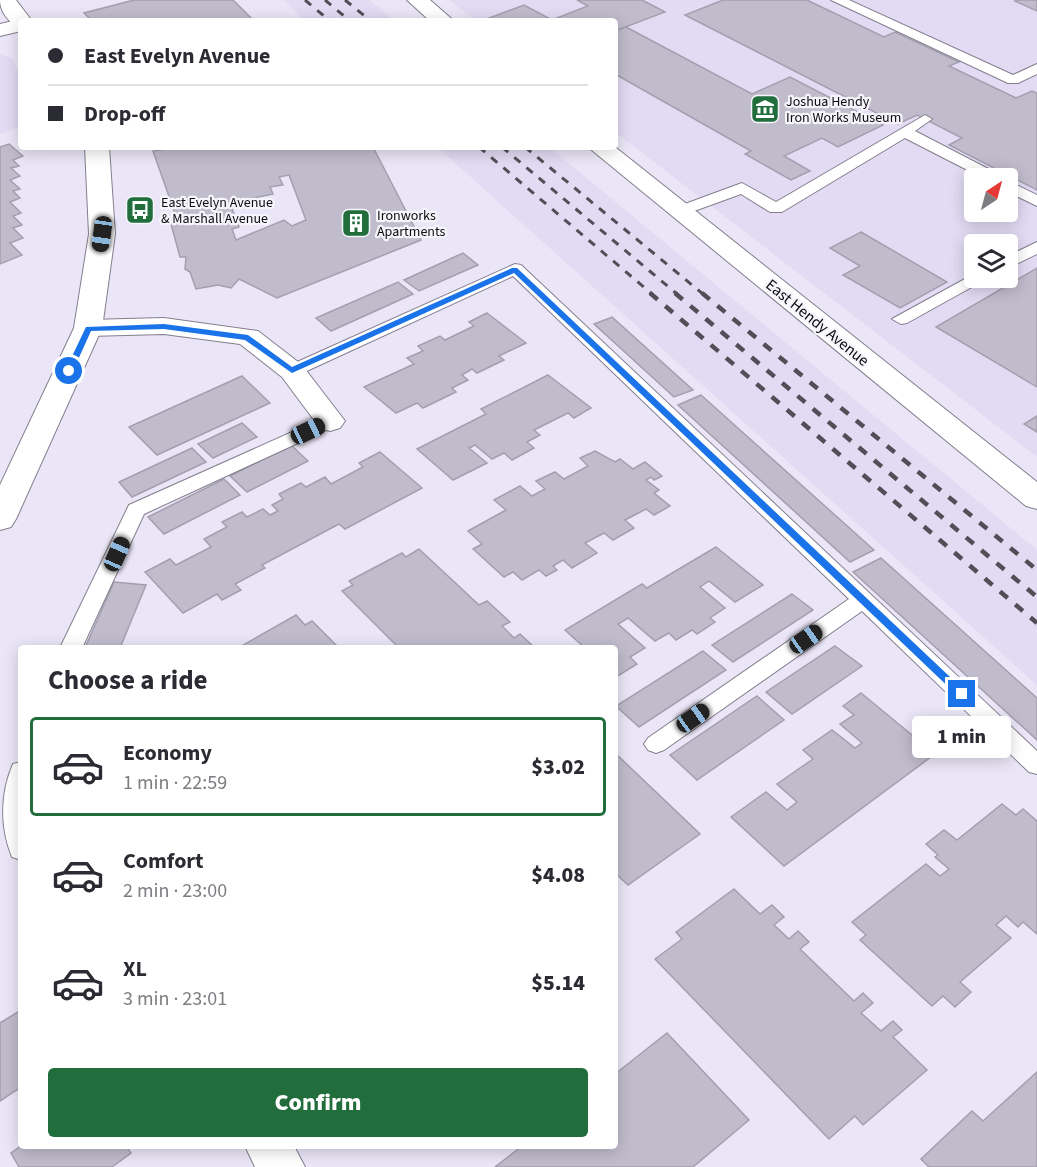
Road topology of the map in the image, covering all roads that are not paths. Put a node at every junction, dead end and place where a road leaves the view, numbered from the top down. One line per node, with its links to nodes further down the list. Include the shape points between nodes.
1 (5, 0): 5 (street)
2 (417, 0): 4 (street)
3 (838, 0): 8 (lane, via 1013,80)
4 (439, 18)
5 (18, 19)
6 (18, 24): 7 (street)
7 (0, 30)
8 (1037, 68)
9 (925, 119): 10 (lane)
10 (904, 132): 13 (lane); 16 (lane, via 776,209 742,188)
11 (97, 150): 21 (street, via 102,234)
12 (604, 150): 16 (street, East Hendy Avenue)
13 (974, 168)
14 (1018, 191): 15 (lane)
15 (1037, 201)
16 (680, 211): 24 (street, East Hendy Avenue)
17 (1037, 247): 18 (lane)
18 (1018, 257)
19 (964, 286): 20 (lane)
20 (901, 319)
21 (88, 328): 22 (street, via 164,326 248,337); 25 (street)
22 (292, 371): 23 (street); 26 (lane, via 515,269)
23 (330, 421): 27 (lane, via 136,510)
24 (1037, 498)
25 (0, 519)
26 (862, 600): 28 (lane); 29 (lane)
27 (72, 645)
28 (656, 744)
29 (1037, 765)
30 (18, 781): 31 (lane, via 11,805)
31 (18, 836)
32 (269, 1149): 33 (street)
33 (282, 1167)

